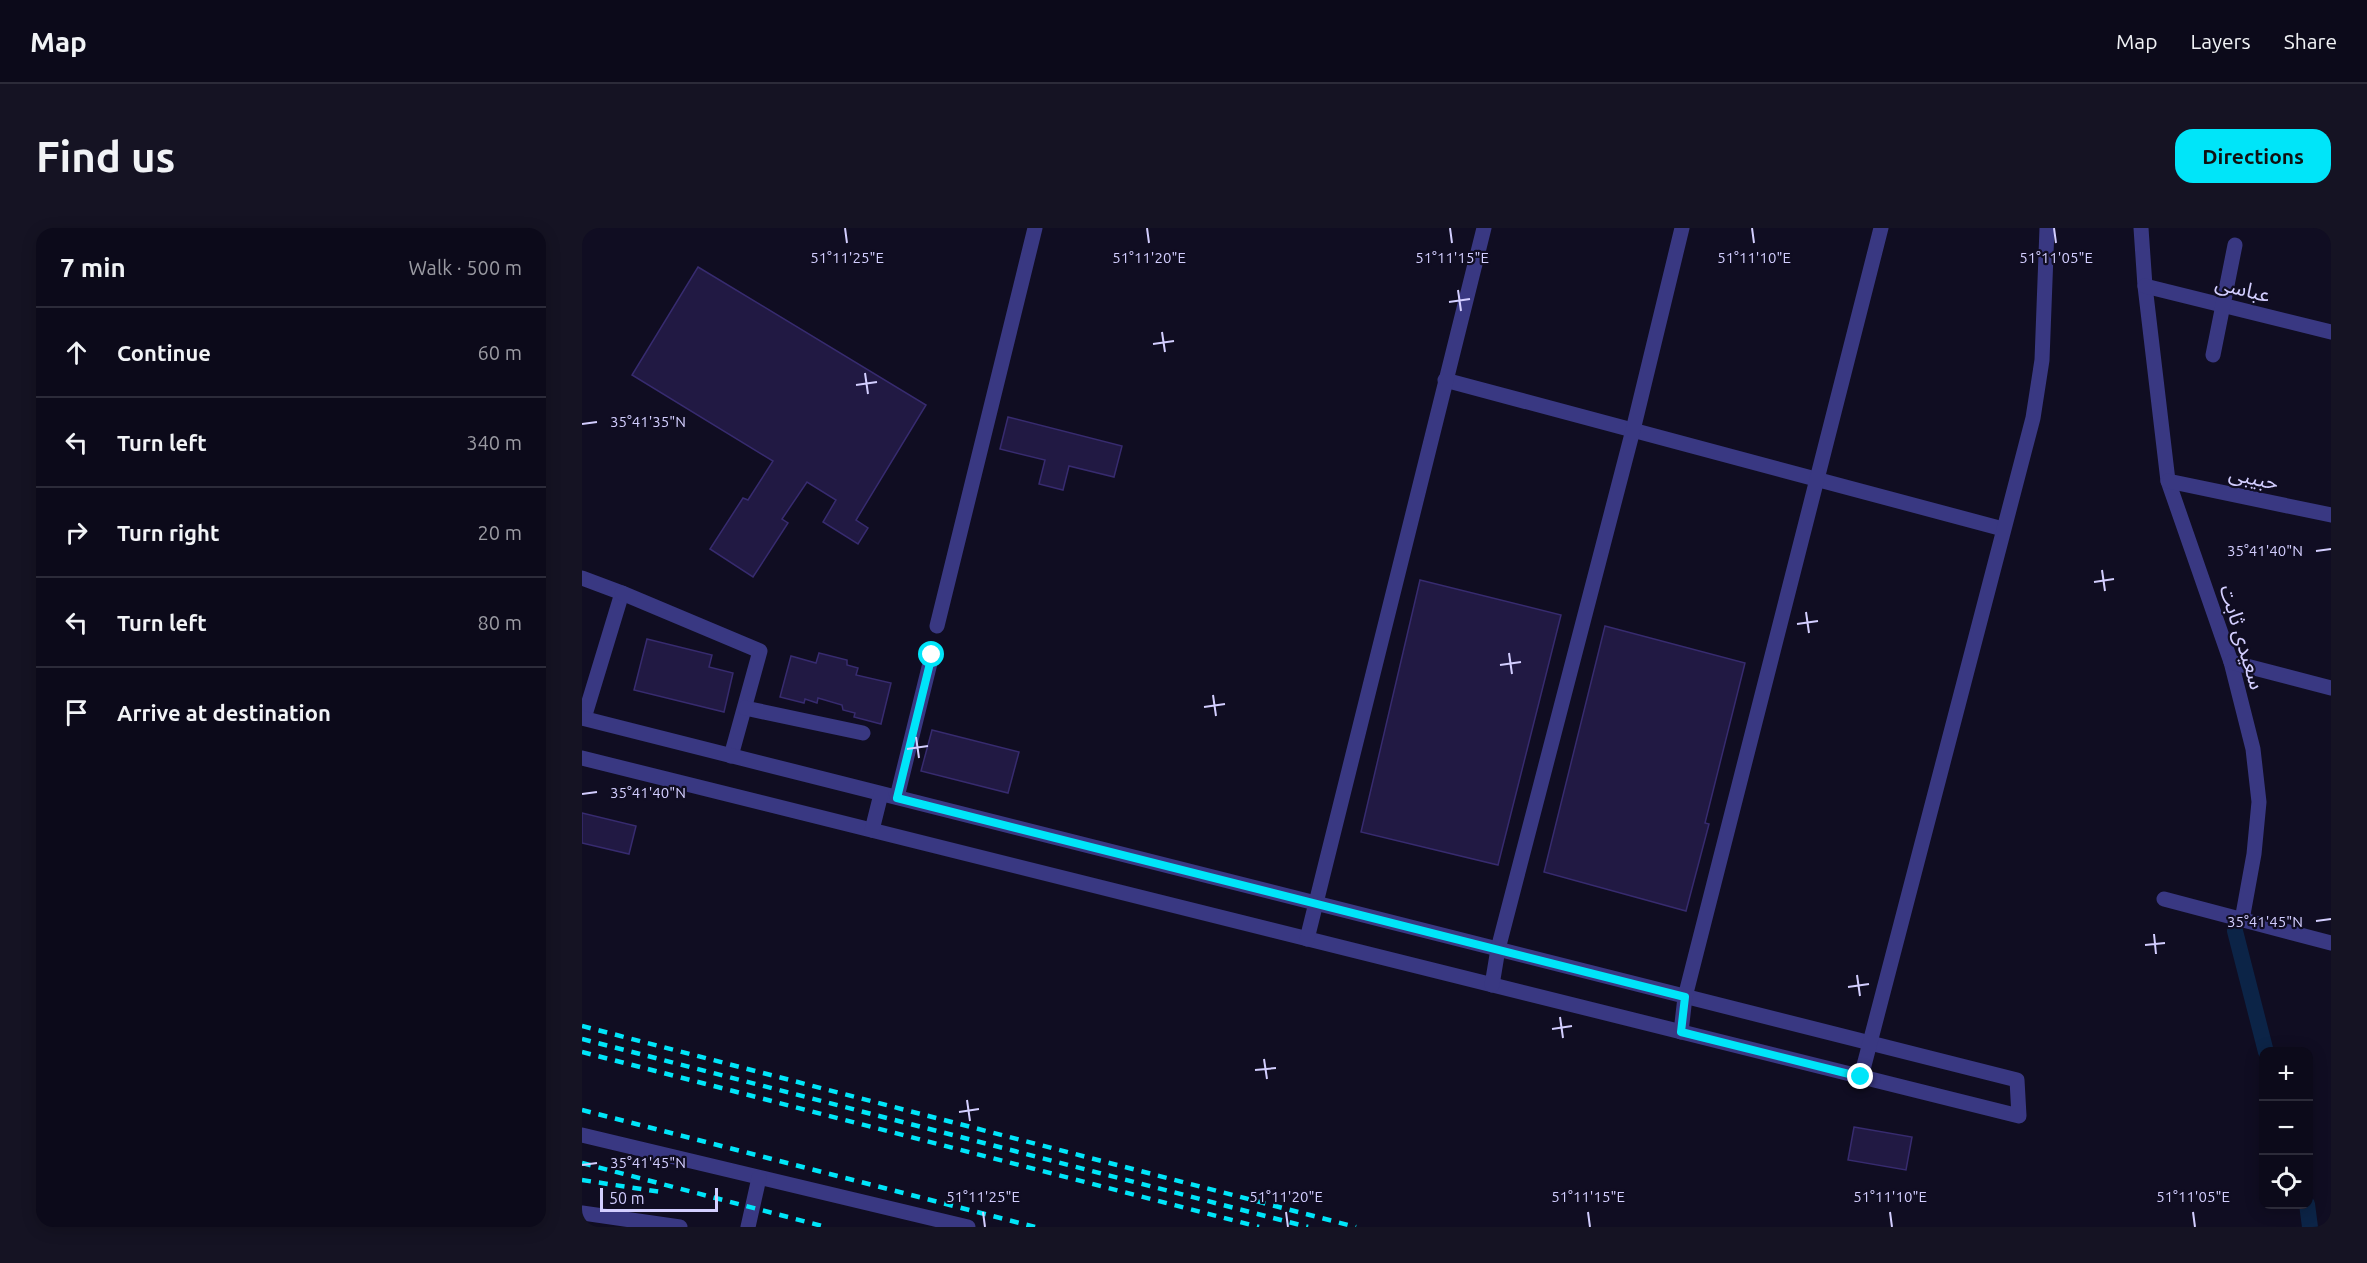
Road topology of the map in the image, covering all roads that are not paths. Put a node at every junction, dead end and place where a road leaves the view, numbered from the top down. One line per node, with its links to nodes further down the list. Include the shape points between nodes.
1 (1035, 228): 20 (street)
2 (1484, 228): 12 (street)
3 (1682, 228): 13 (street)
4 (1881, 228): 14 (street)
5 (2047, 228): 17 (street, via 2042,360 2033,418)
6 (2141, 228): 8 (street, سعیدی ثابت)
7 (2235, 245): 9 (street)
8 (2145, 286): 9 (street, عباسی); 15 (street, سعیدی ثابت)
9 (2222, 304): 10 (street, عباسی); 11 (street)
10 (2331, 332)
11 (2213, 355)
12 (1445, 380): 13 (street); 33 (street)
13 (1633, 430): 14 (street); 37 (street)
14 (1819, 478): 17 (street); 39 (street)
15 (2168, 481): 16 (street, حبیبی); 22 (street, سعیدی ثابت)
16 (2331, 515)
17 (2004, 529): 41 (street)
18 (582, 578): 19 (street)
19 (622, 593): 24 (street, via 760,651); 25 (street)
20 (937, 626)
21 (932, 655): 30 (street)
22 (2231, 662): 23 (street); 34 (street, سعیدی ثابت, via 2253,749 2259,802)
23 (2331, 688)
24 (745, 708): 26 (street); 27 (street)
25 (583, 718): 27 (street)
26 (863, 733)
27 (731, 756): 29 (street)
28 (582, 758): 31 (street)
29 (881, 794): 30 (street); 31 (street)
30 (897, 798): 33 (street)
31 (872, 830): 35 (street)
32 (2164, 899): 34 (street)
33 (1314, 903): 35 (street); 37 (street)
34 (2242, 920): 36 (street)
35 (1306, 939): 38 (street)
36 (2331, 943)
37 (1498, 949): 38 (street); 39 (street)
38 (1492, 985): 40 (street)
39 (1685, 997): 40 (street); 41 (street)
40 (1681, 1032): 42 (street)
41 (1868, 1043): 42 (street); 42 (street, via 2017,1080 2019,1116)
42 (1861, 1077)
43 (582, 1135): 44 (street)
44 (759, 1178): 47 (street); 48 (street)
45 (582, 1213): 46 (street)
46 (680, 1227)
47 (748, 1227)
48 (968, 1227)

